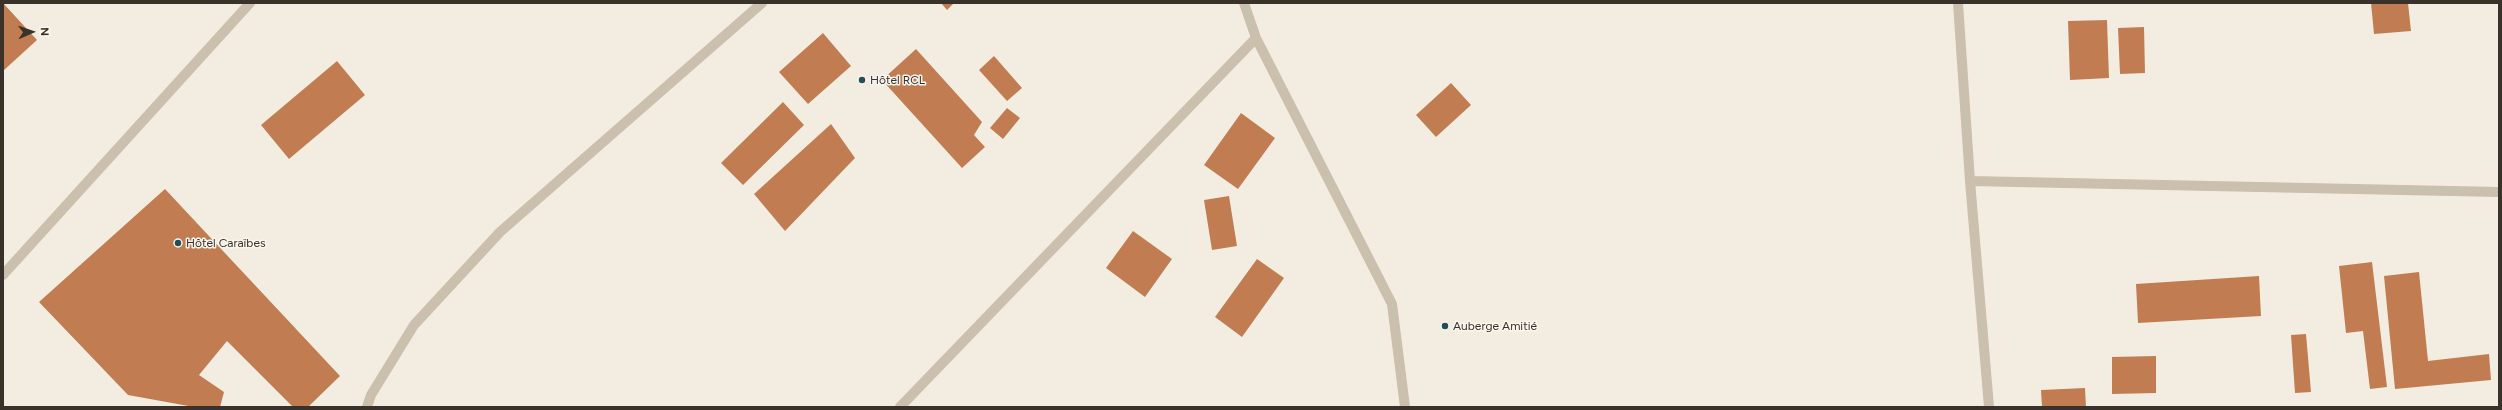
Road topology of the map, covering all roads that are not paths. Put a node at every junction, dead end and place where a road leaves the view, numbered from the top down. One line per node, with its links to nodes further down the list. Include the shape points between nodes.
1 (250, 3): 8 (street)
2 (762, 3): 9 (street, via 500,232 414,325 371,395)
3 (1244, 3): 5 (street)
4 (1958, 3): 6 (street)
5 (1256, 38): 10 (street); 11 (street, via 1392,304)
6 (1970, 180): 7 (street); 12 (street)
7 (2499, 192)
8 (3, 275)
9 (367, 407)
10 (900, 407)
11 (1405, 407)
12 (1989, 407)

